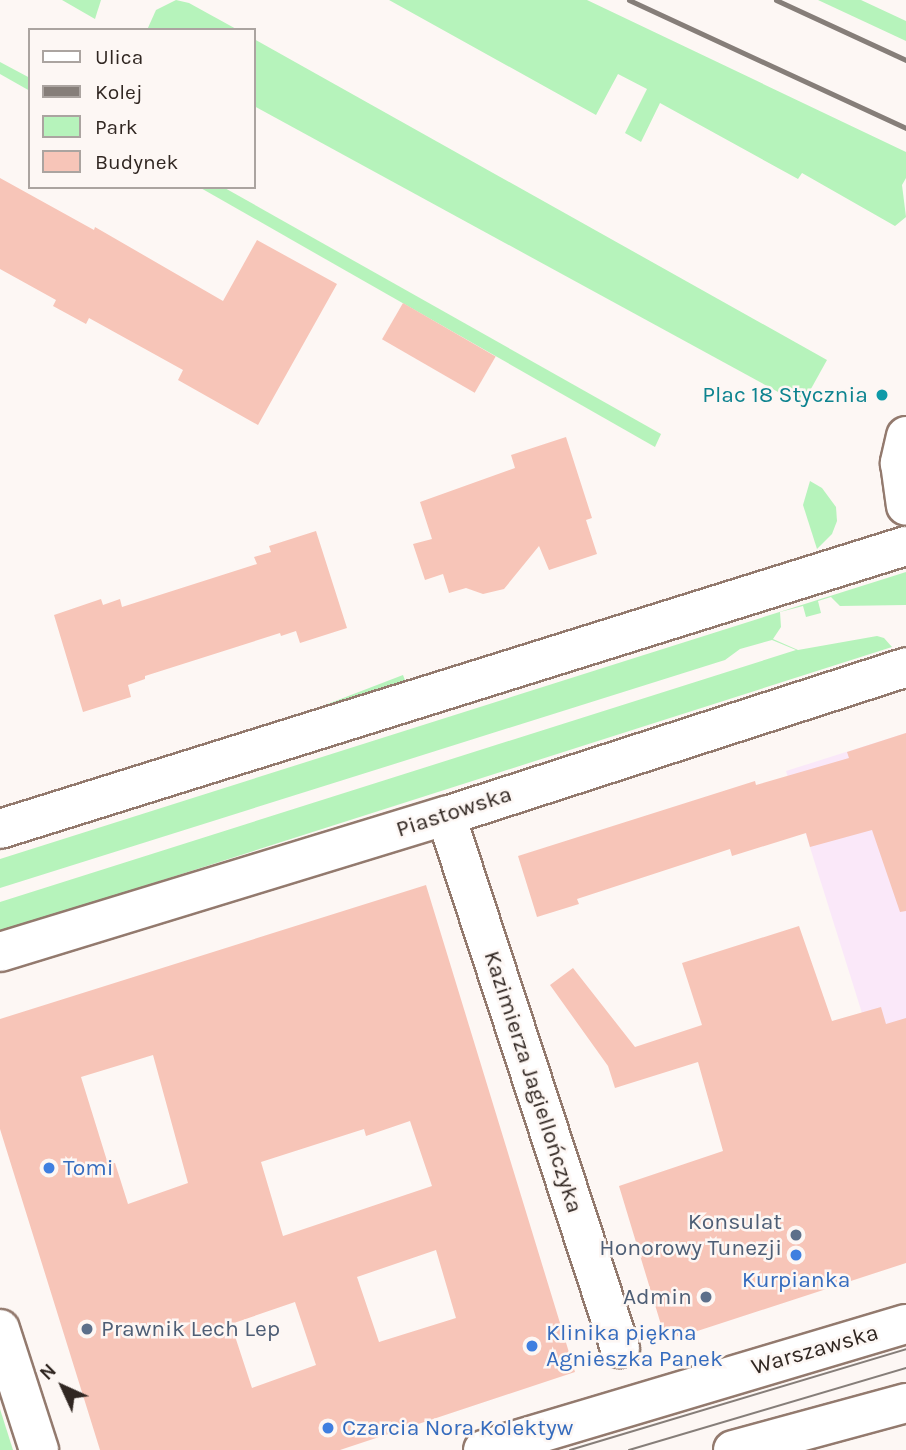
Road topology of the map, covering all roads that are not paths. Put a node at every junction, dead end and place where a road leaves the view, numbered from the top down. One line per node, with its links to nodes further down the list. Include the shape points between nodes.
1 (906, 436): 2 (street, via 900,463)
2 (906, 506)
3 (906, 546): 6 (street)
4 (906, 667): 5 (street, Piastowska)
5 (446, 816): 7 (street, Piastowska); 10 (street, Kazimierza Jagiellończyka)
6 (0, 829)
7 (0, 952)
8 (906, 1324): 13 (street, Warszawska)
9 (0, 1329): 12 (street)
10 (620, 1348)
11 (906, 1403): 14 (street)
12 (39, 1450)
13 (483, 1450)
14 (733, 1450)

